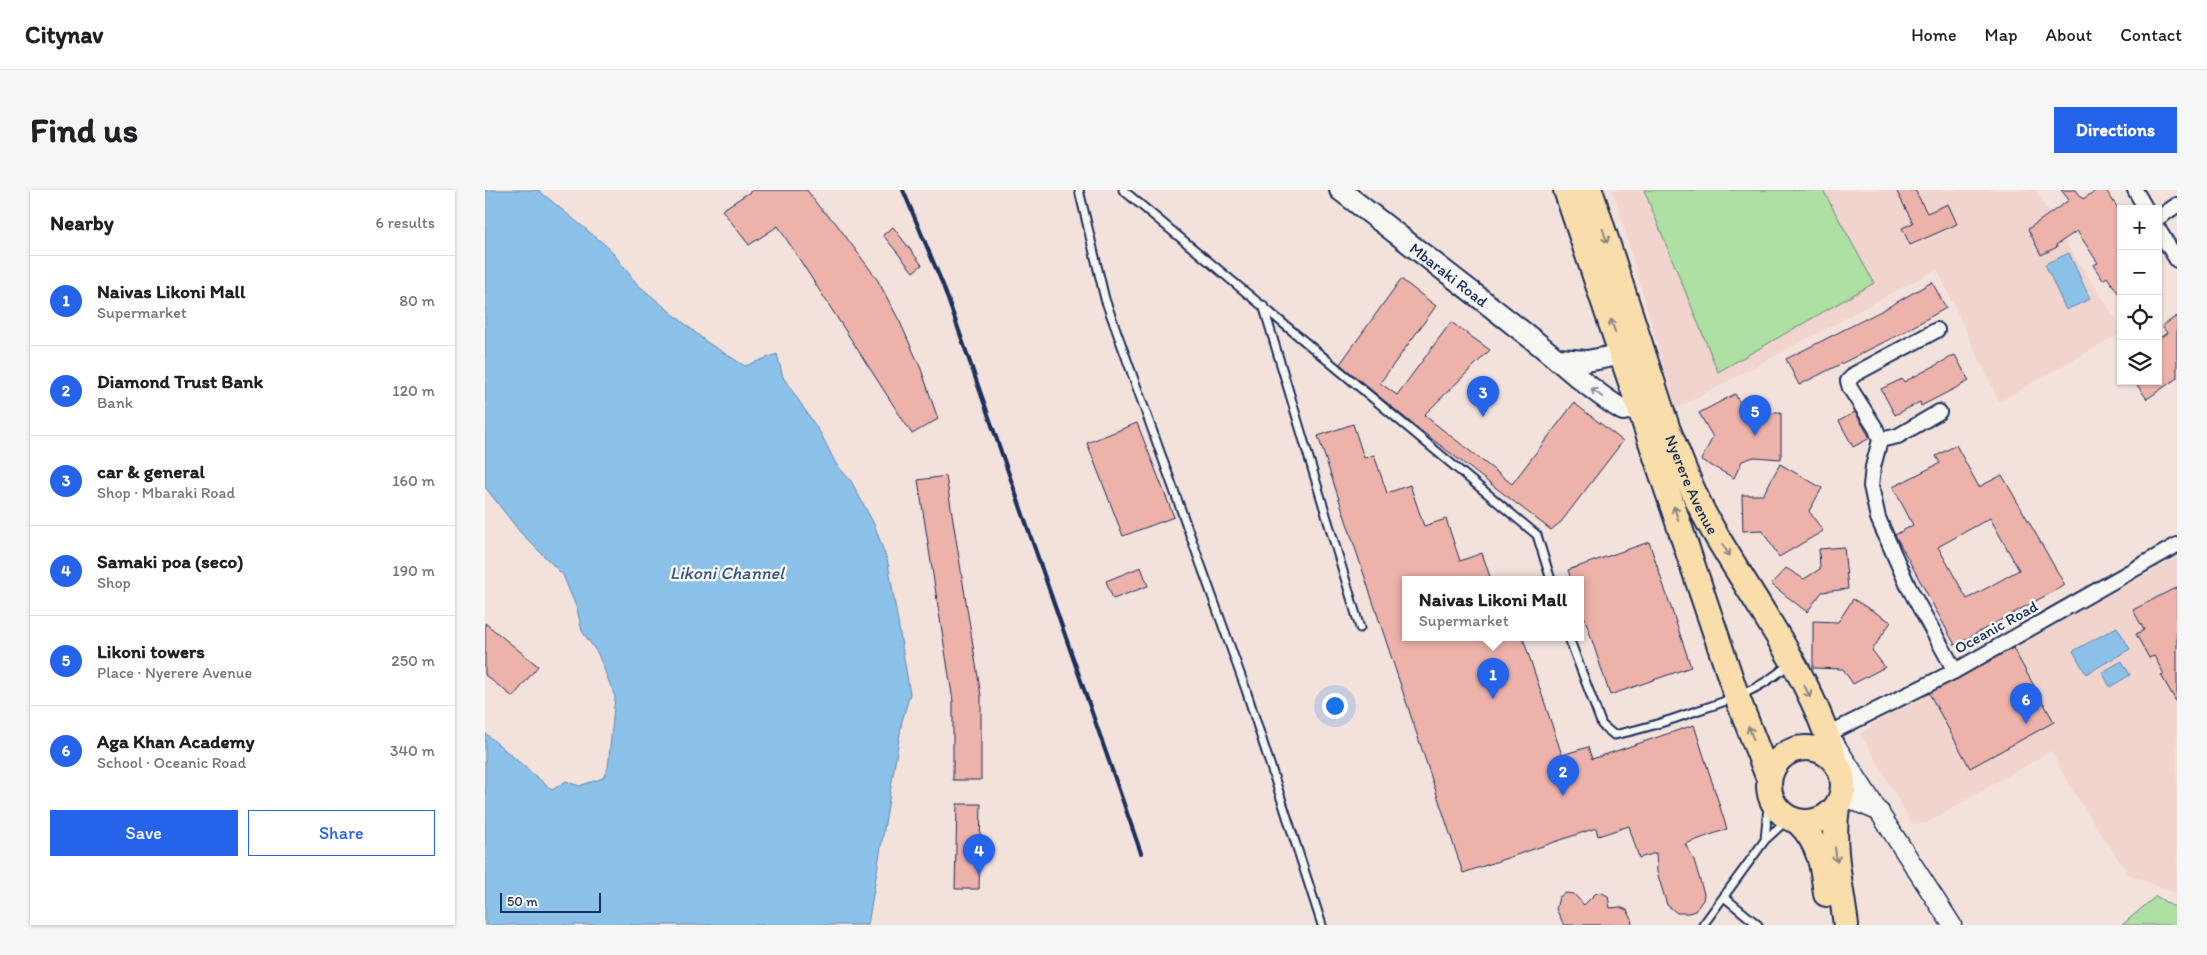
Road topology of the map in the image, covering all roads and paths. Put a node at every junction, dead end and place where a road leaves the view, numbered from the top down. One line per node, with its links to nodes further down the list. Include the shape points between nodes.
1 (1079, 190): 34 (lane, via 1105,299 1246,690)
2 (1123, 190): 12 (lane)
3 (1340, 190): 15 (main road, Mbaraki Road)
4 (1567, 190): 14 (highway, Nyerere Avenue, one-way to 4)
5 (1590, 190): 14 (highway, Nyerere Avenue, one-way to 14)
6 (2135, 190): 7 (street)
7 (2144, 205)
8 (2177, 205): 9 (street)
9 (2162, 215)
10 (2162, 236): 11 (street)
11 (2177, 260)
12 (1262, 305): 20 (lane, via 1537,535); 21 (lane)
13 (1937, 330): 18 (street, via 1855,374 1848,381)
14 (1633, 352): 15 (main road, via 1587,361); 16 (highway, Nyerere Avenue)
15 (1558, 359): 16 (main road, Mbaraki Road, one-way to 15, via 1623,410 1593,391)
16 (1650, 404): 23 (highway, Nyerere Avenue, one-way to 23, via 1678,454 1704,513); 25 (highway, Nyerere Avenue, one-way to 16)
17 (1939, 412): 18 (street, via 1898,436)
18 (1880, 440): 24 (street, via 1871,486 1878,518 1908,586)
19 (2177, 545): 24 (street, Oceanic Road)
20 (1550, 576)
21 (1360, 628)
22 (1570, 641): 25 (lane, via 1602,725 1614,735 1646,729)
23 (1792, 661): 25 (lane, via 1775,677); 26 (highway, Nyerere Avenue, one-way to 26)
24 (1955, 671): 26 (street, Oceanic Road)
25 (1737, 697): 28 (highway, Nyerere Avenue, one-way to 25)
26 (1828, 734): 27 (highway, Nyerere Avenue); 30 (street)
27 (1835, 762): 28 (highway, via 1815,749 1791,751 1773,767); 29 (highway, via 1842,778)
28 (1769, 787): 31 (highway, via 1776,809); 32 (lane)
29 (1839, 801): 30 (street); 31 (highway, via 1820,820 1810,823); 38 (highway, one-way to 38, via 1834,826 1835,846)
30 (1881, 813): 39 (street)
31 (1794, 821): 32 (lane); 37 (highway, via 1810,833 1817,846)
32 (1765, 840): 33 (lane)
33 (1724, 896): 35 (lane); 36 (lane)
34 (1323, 925)
35 (1703, 925)
36 (1758, 925)
37 (1831, 925)
38 (1846, 925)
39 (1952, 925)

